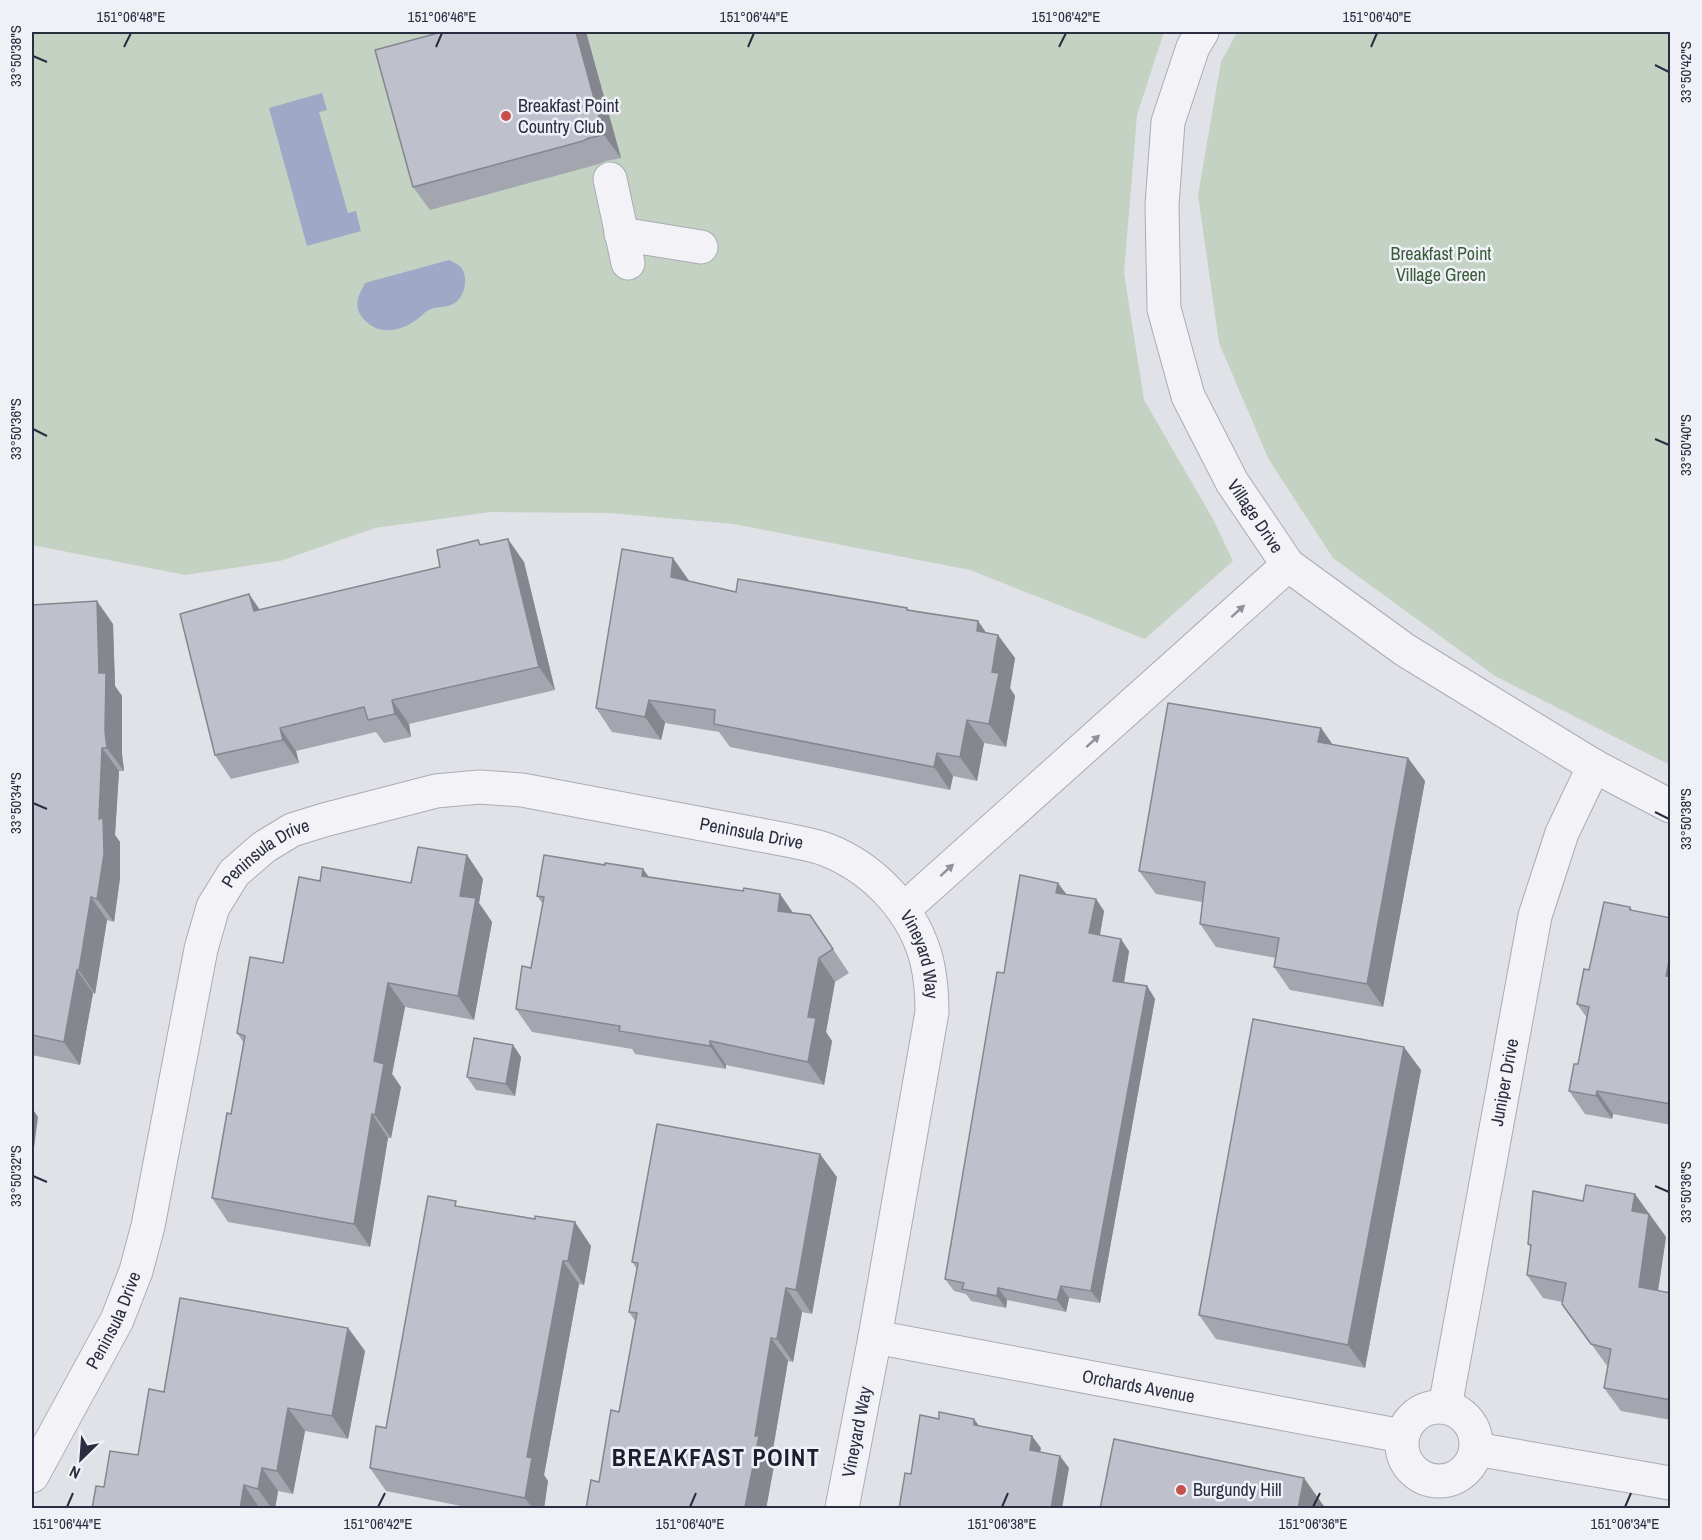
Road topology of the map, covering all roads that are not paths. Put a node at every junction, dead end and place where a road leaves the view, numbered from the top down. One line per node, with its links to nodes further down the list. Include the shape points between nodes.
1 (1202, 32): 4 (street, Village Drive, via 1193,46 1168,122 1162,205 1164,309 1188,396 1232,482)
2 (610, 179): 3 (street, via 625,248)
3 (701, 247)
4 (1288, 566): 5 (street, Village Drive, via 1405,651); 7 (street, Vineyard Way, one-way to 4)
5 (1594, 766): 6 (street, Village Drive); 9 (street, Juniper Drive, via 1562,833 1534,916)
6 (1671, 806)
7 (904, 909): 8 (street, Vineyard Way, via 927,961 932,1012); 12 (street, Peninsula Drive, via 861,868 826,849 522,790 479,787 436,791 292,830 264,846 234,873 213,907 201,949 136,1271 117,1320)
8 (875, 1337): 10 (street, Orchards Avenue); 15 (street, Vineyard Way)
9 (1445, 1407): 10 (street, via 1422,1410 1406,1425); 11 (street, via 1456,1410 1472,1426)
10 (1402, 1436): 14 (street, via 1404,1459 1419,1476)
11 (1476, 1449): 13 (street); 14 (street, via 1465,1471)
12 (32, 1476)
13 (1671, 1484)
14 (1427, 1494)
15 (842, 1509)

